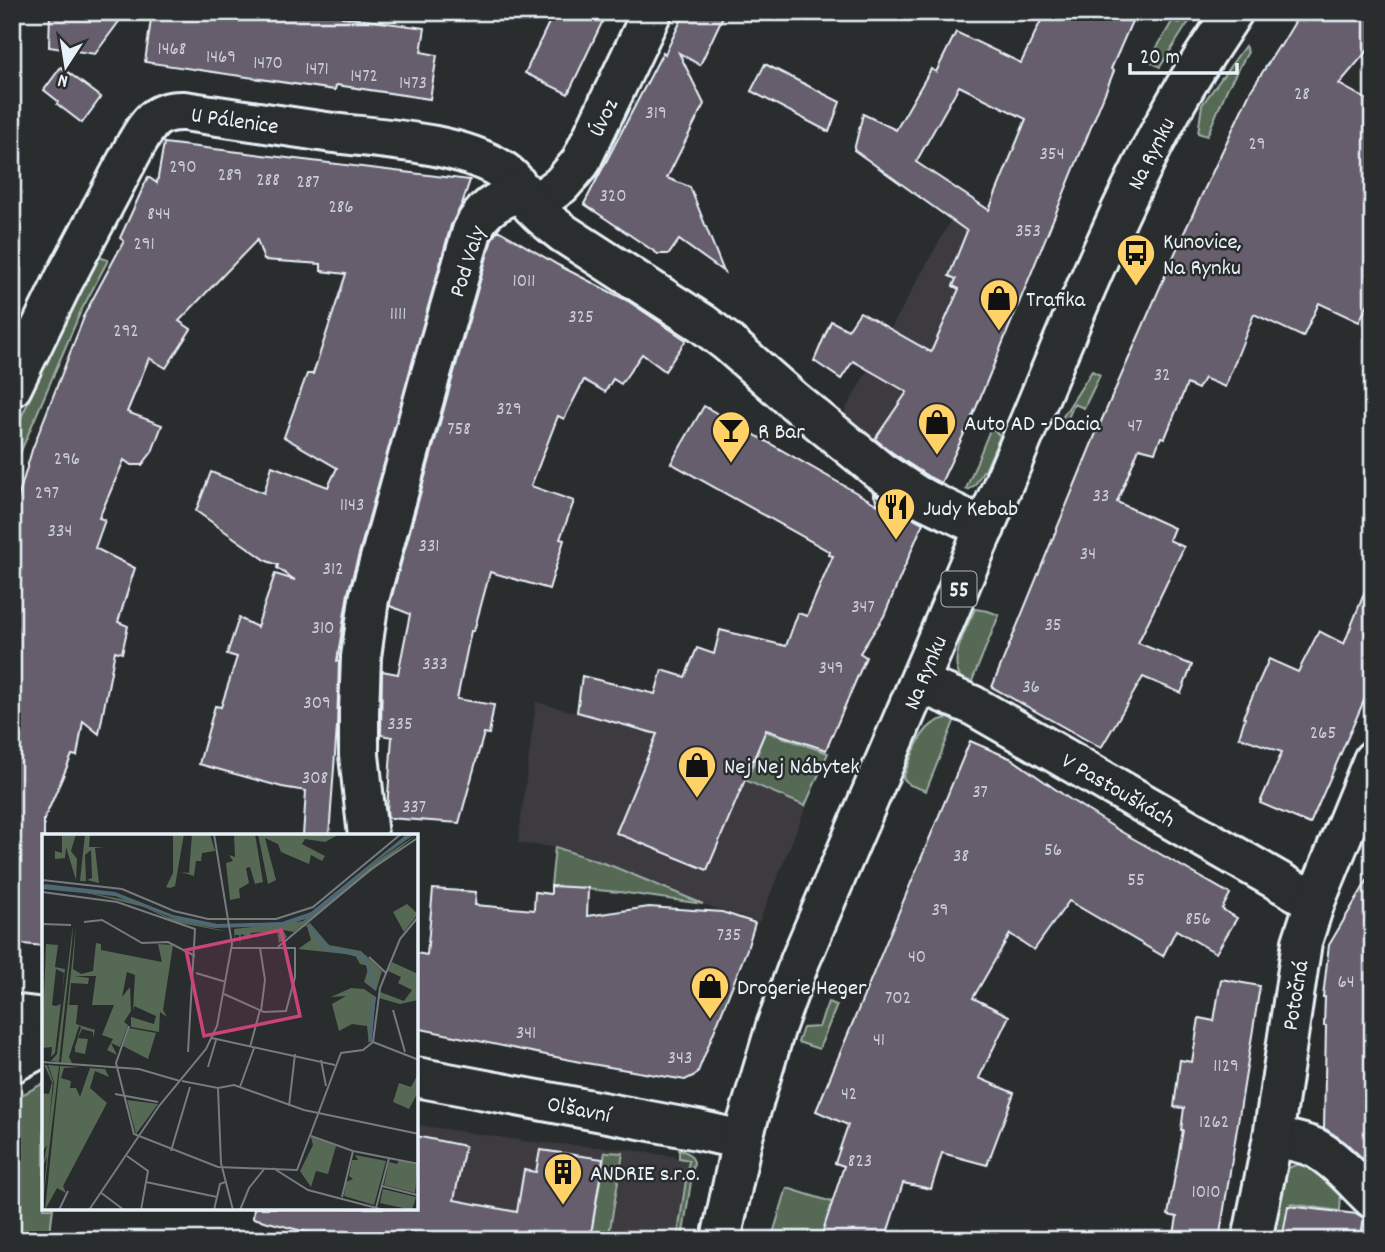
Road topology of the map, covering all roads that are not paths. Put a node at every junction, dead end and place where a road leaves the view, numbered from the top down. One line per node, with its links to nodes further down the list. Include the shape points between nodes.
1 (652, 12): 3 (street, Úvoz, via 580,163 561,185)
2 (1233, 12): 5 (street, Na Rynku / 55, via 1147,156)
3 (527, 198): 4 (street, U Pálenice, via 502,170 453,150 184,111 159,115 136,144); 5 (street, via 563,233 727,342 880,471 918,496); 8 (street, Pod Valy, via 489,206 472,231 369,599 359,712)
4 (12, 387)
5 (985, 528): 6 (street, Na Rynku / 55)
6 (919, 683): 9 (street, V Pastouškách, via 972,705); 16 (street, Na Rynku / 55, via 800,961)
7 (1373, 760): 9 (street, Potočná)
8 (368, 834)
9 (1315, 902): 15 (street, Potočná, via 1299,957)
10 (12, 1014): 11 (street)
11 (42, 1018)
12 (42, 1046): 13 (street)
13 (12, 1063)
14 (418, 1077): 16 (street, Olšavní)
15 (1272, 1137): 17 (street, via 1316,1149); 19 (street, Potočná)
16 (742, 1140): 18 (street, Na Rynku / 55)
17 (1373, 1199)
18 (721, 1240)
19 (1252, 1240)

